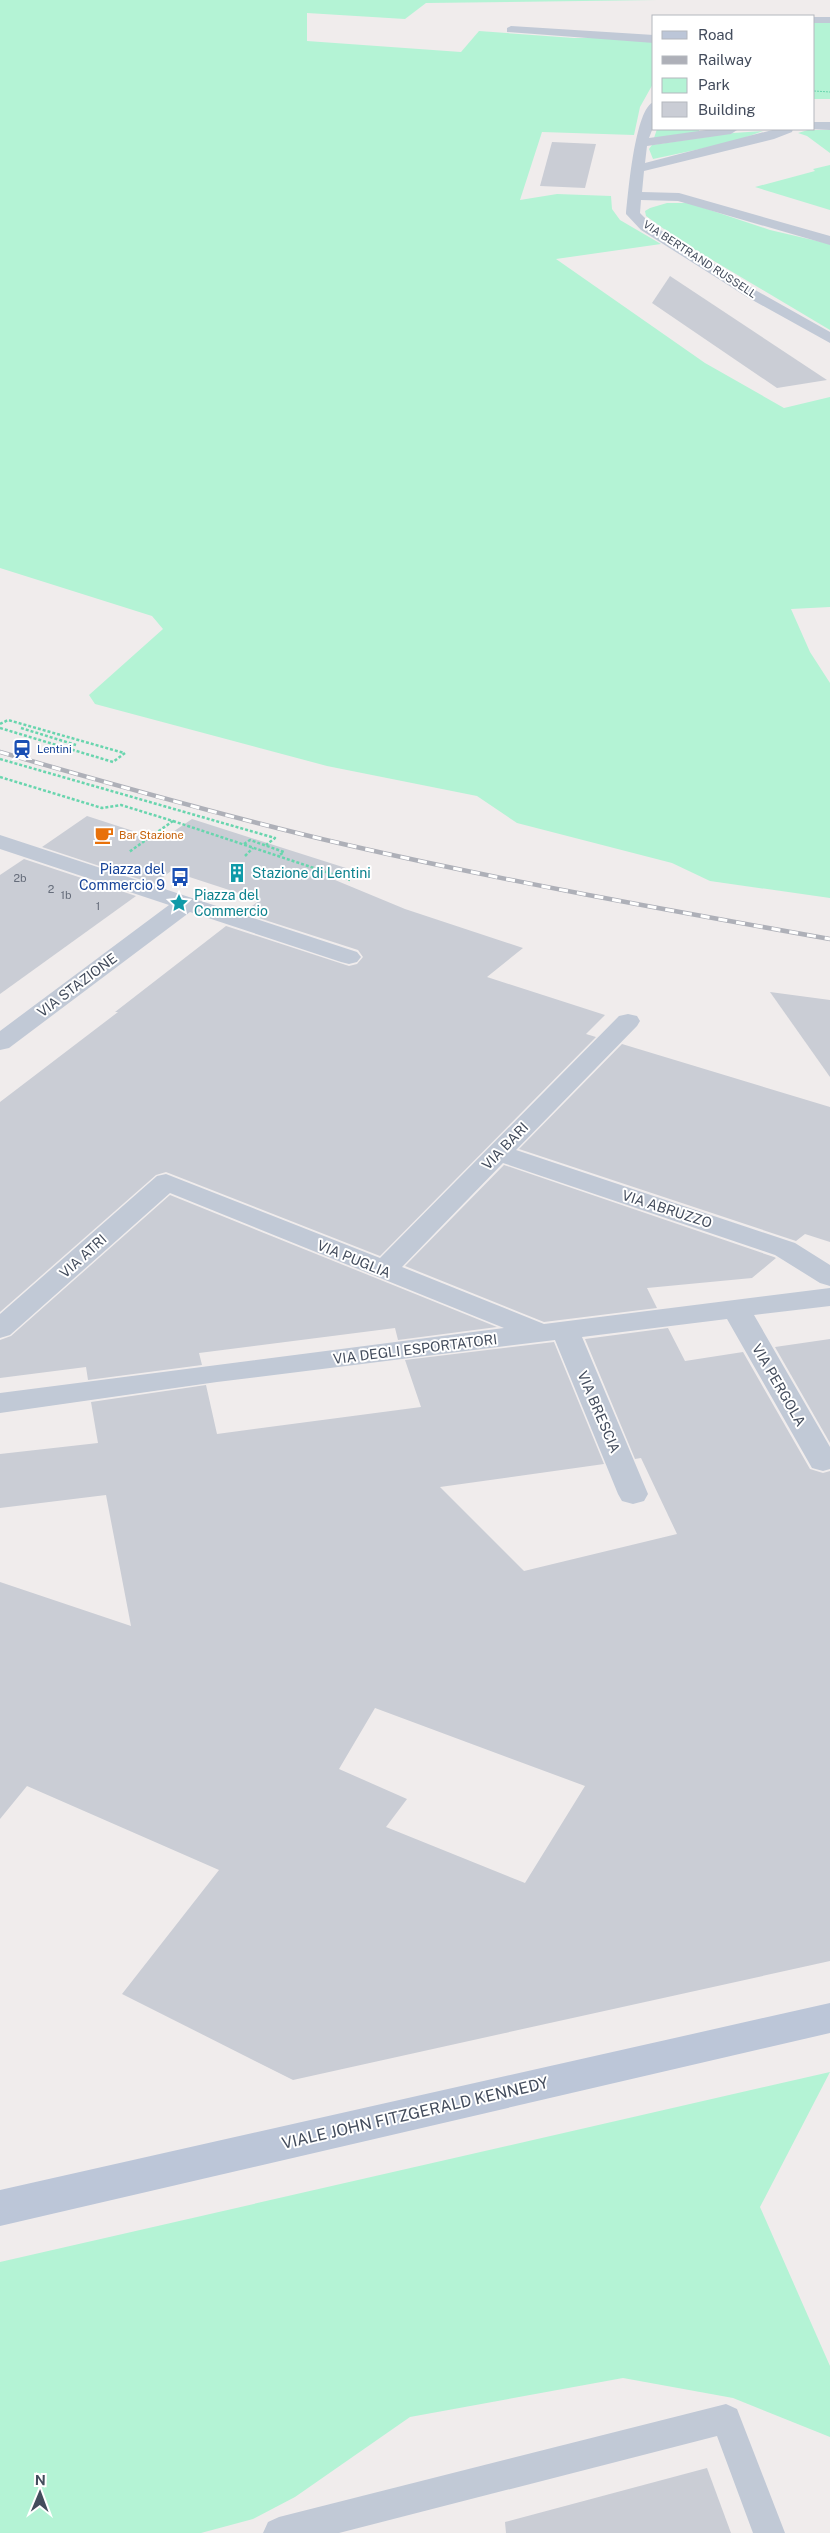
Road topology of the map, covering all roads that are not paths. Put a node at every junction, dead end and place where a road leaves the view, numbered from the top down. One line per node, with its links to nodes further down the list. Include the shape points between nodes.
1 (815, 20): 2 (street)
2 (830, 20)
3 (511, 30): 4 (street)
4 (652, 40)
5 (652, 112): 10 (street, VIA BERTRAND RUSSELL)
6 (815, 126): 7 (street)
7 (830, 126)
8 (737, 130): 10 (street)
9 (784, 130): 11 (street)
10 (641, 143): 11 (street, VIA BERTRAND RUSSELL)
11 (637, 169): 12 (street, VIA BERTRAND RUSSELL)
12 (636, 196): 13 (street, via 679,197); 14 (street, VIA BERTRAND RUSSELL, via 633,214 646,227 752,294)
13 (830, 242)
14 (830, 338)
15 (0, 842): 16 (street)
16 (187, 904): 17 (street); 19 (street, VIA STAZIONE)
17 (349, 957)
18 (628, 1021): 20 (street, VIA BARI)
19 (0, 1042)
20 (498, 1153): 22 (street, VIA BARI); 23 (street, VIA ABRUZZO, via 786,1249)
21 (166, 1182): 22 (street, VIA PUGLIA); 26 (street, VIA ATRI)
22 (383, 1271): 27 (street, VIA PUGLIA)
23 (830, 1277)
24 (830, 1297): 25 (street, VIA DEGLI ESPORTATORI)
25 (736, 1309): 27 (street, VIA DEGLI ESPORTATORI); 29 (street, VIA PERGOLA)
26 (0, 1329)
27 (554, 1332): 28 (street, VIA DEGLI ESPORTATORI); 30 (street, VIA BRESCIA)
28 (0, 1403)
29 (823, 1461)
30 (633, 1494)
31 (830, 2018): 32 (main road, VIALE JOHN FITZGERALD KENNEDY)
32 (0, 2208)
33 (279, 2533): 34 (lane, via 726,2419)
34 (769, 2533)

